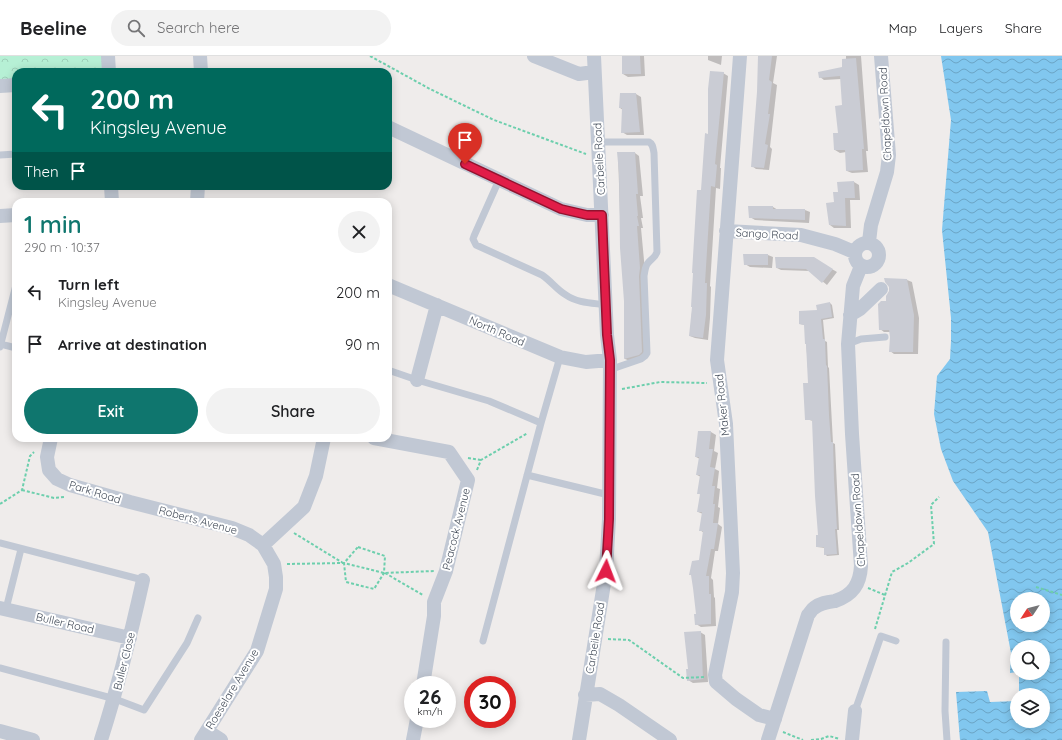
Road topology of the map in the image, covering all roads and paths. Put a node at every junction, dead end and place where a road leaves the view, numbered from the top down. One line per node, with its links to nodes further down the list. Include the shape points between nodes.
1 (108, 56): 8 (street)
2 (200, 56): 9 (street)
3 (370, 56): 11 (path)
4 (534, 56): 12 (street, via 579,74)
5 (594, 56): 12 (street, Carbeile Road)
6 (740, 56): 24 (street, Maker Road)
7 (881, 56): 25 (street, Chapeldown Road, via 889,155)
8 (109, 68)
9 (201, 68)
10 (392, 68): 19 (path, via 494,120)
11 (392, 68)
12 (594, 72): 16 (street, Carbeile Road)
13 (12, 85): 14 (street)
14 (0, 86)
15 (392, 129): 20 (street)
16 (598, 142): 19 (street, Carbeile Road); 39 (lane, via 649,142 652,143 654,153 657,252 645,268 647,353 641,359)
17 (12, 154): 18 (lane)
18 (0, 155)
19 (599, 159): 22 (street, Carbeile Road)
20 (499, 180): 22 (street, via 561,209 587,215); 32 (lane, via 474,236 476,245 542,275 573,299)
21 (12, 215): 23 (street)
22 (602, 215): 32 (street, Carbeile Road)
23 (0, 216)
24 (726, 231): 26 (street, Sango Road, via 802,235); 42 (street, Maker Road, via 717,360)
25 (869, 242): 26 (street, via 859,245); 27 (street, via 876,247 878,259 872,266)
26 (854, 252): 27 (street)
27 (861, 266): 33 (street, Chapeldown Road, via 853,286)
28 (392, 287): 31 (street, North Road)
29 (881, 289): 33 (street)
30 (12, 301): 36 (lane)
31 (437, 305): 38 (street, North Road); 41 (street)
32 (606, 305): 39 (street, Carbeile Road)
33 (850, 316): 35 (street, Chapeldown Road)
34 (885, 337): 35 (lane, via 861,339)
35 (848, 344): 66 (street, Chapeldown Road, via 861,566 861,578)
36 (0, 345): 37 (lane)
37 (12, 347)
38 (560, 357): 39 (street, North Road); 44 (lane)
39 (610, 365): 43 (street, Carbeile Road)
40 (392, 371): 41 (lane)
41 (418, 380): 44 (lane, via 489,401)
42 (720, 383): 43 (path, via 660,382); 79 (street, Maker Road, via 726,424 733,573 732,592)
43 (609, 391): 53 (street, Carbeile Road)
44 (540, 424): 49 (path); 50 (lane)
45 (392, 441): 63 (street, Peacock Avenue, via 449,452 468,480)
46 (46, 442): 52 (path, via 30,456)
47 (50, 442): 51 (street, Park Road, via 47,457 49,470 57,479)
48 (323, 442): 57 (street, via 316,476 304,507)
49 (481, 460)
50 (527, 475): 53 (lane); 74 (lane)
51 (77, 487): 52 (path, via 66,497 54,498); 55 (street, Park Road)
52 (22, 490): 56 (path)
53 (609, 495): 73 (street, Carbeile Road, via 606,571)
54 (939, 497): 66 (path, via 931,505 934,544 892,572 885,595)
55 (130, 502): 59 (street, Roberts Avenue, via 232,528 249,535)
56 (0, 504)
57 (283, 527): 59 (street); 61 (path)
58 (0, 544): 60 (lane)
59 (263, 545): 62 (street, Roeselare Avenue)
60 (21, 549): 65 (lane); 70 (lane)
61 (344, 563): 62 (path); 64 (path); 64 (path, via 358,547 385,556); 64 (path, via 346,582 374,589)
62 (274, 564): 86 (street, Roeselare Avenue, via 276,589 257,651)
63 (446, 570): 64 (path); 69 (street, Peacock Avenue)
64 (384, 573): 69 (path)
65 (143, 580): 72 (street, Buller Close)
66 (857, 584): 84 (street, via 847,595 814,608 808,615)
67 (1036, 587): 68 (path)
68 (1062, 595)
69 (434, 602): 78 (street, Peacock Avenue)
70 (3, 608): 72 (street, Buller Road)
71 (198, 618): 81 (lane, via 187,643 144,710)
72 (130, 638): 81 (street, Buller Close)
73 (595, 638): 79 (path, via 629,640 682,678); 80 (street, Carbeile Road)
74 (483, 641)
75 (896, 641): 82 (lane, via 881,636)
76 (946, 642): 97 (lane)
77 (0, 668): 81 (lane)
78 (424, 676)
79 (715, 676): 84 (street, via 716,682 724,690 758,715)
80 (585, 695): 91 (street, Carbeile Road); 92 (street, via 600,694)
81 (115, 699): 88 (street, Buller Close)
82 (855, 711): 96 (street)
83 (415, 728): 90 (street)
84 (772, 729): 93 (path)
85 (0, 731): 87 (street)
86 (204, 735): 89 (street)
87 (33, 740)
88 (101, 740)
89 (221, 740)
90 (413, 740)
91 (579, 740)
92 (670, 740)
93 (803, 740)
94 (811, 740): 95 (path, via 821,740 829,736)
95 (845, 740)
96 (852, 740)
97 (947, 740)

